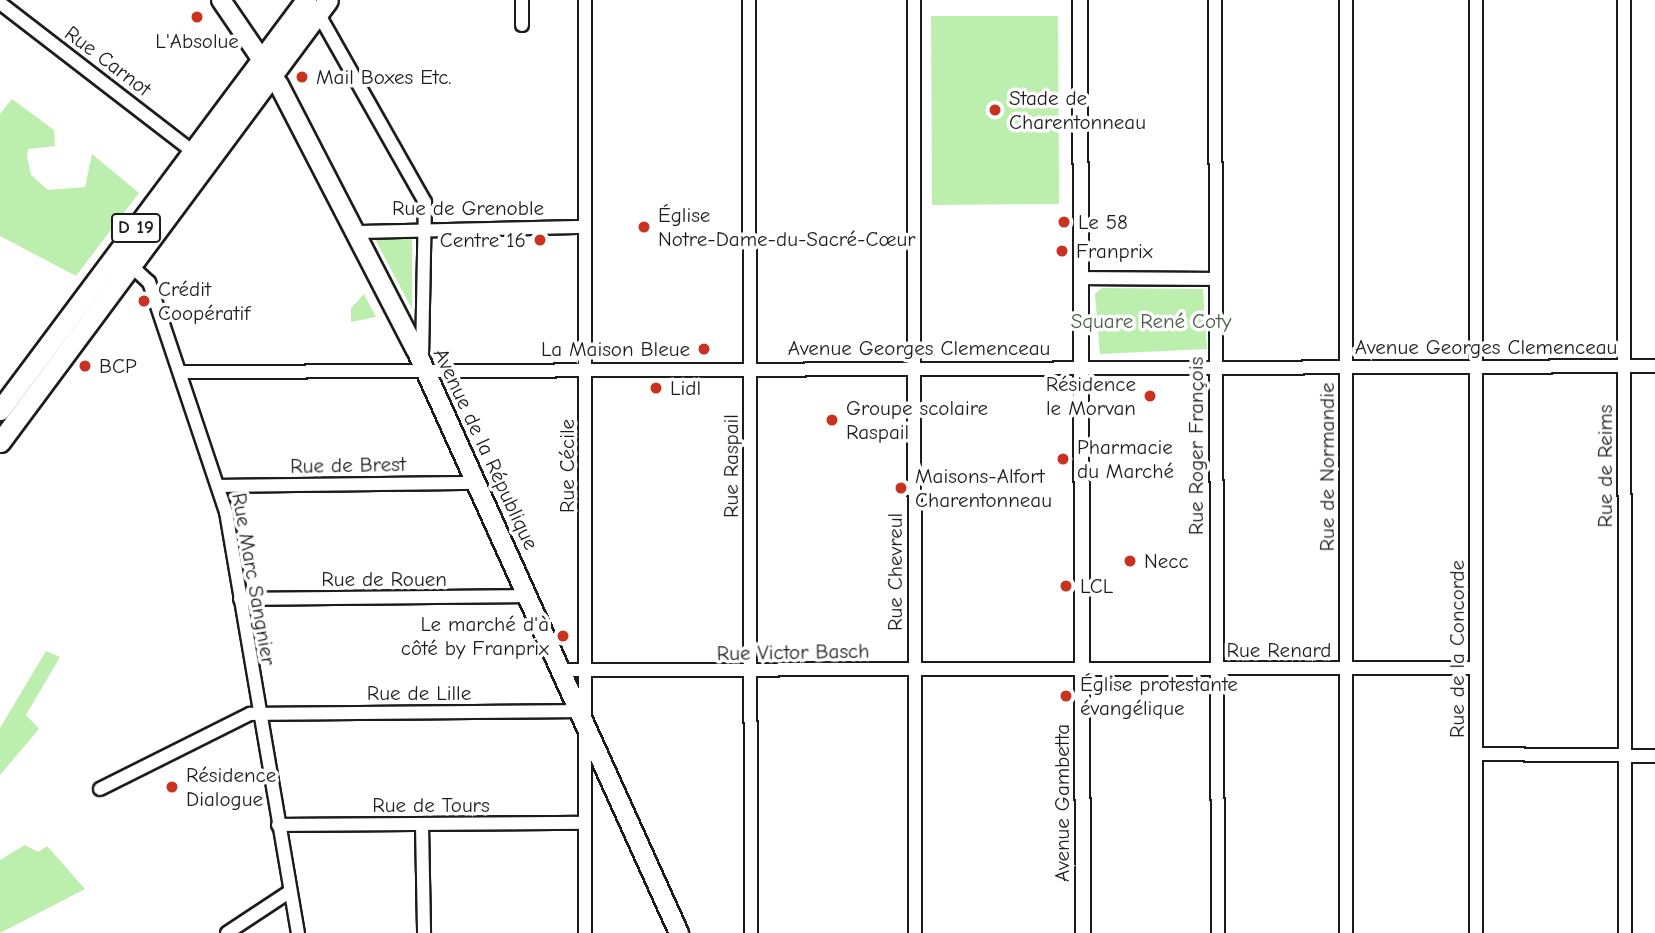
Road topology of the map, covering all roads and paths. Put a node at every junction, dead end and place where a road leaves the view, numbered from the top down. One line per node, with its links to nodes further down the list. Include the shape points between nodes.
1 (220, 0): 14 (main road, Avenue de la République)
2 (522, 0): 13 (street)
3 (585, 0): 19 (street, Rue Cécile)
4 (749, 0): 31 (street, Rue Raspail)
5 (914, 0): 25 (street, Rue Chevreul)
6 (1080, 0): 22 (street, Avenue Gambetta)
7 (1215, 0): 23 (street, Rue Roger François)
8 (1346, 0): 27 (street, Rue de Normandie)
9 (1476, 0): 28 (street, Rue de la Concorde)
10 (1624, 0): 24 (street, Rue de Reims)
11 (0, 3): 16 (street, Rue Carnot)
12 (317, 4): 14 (main road, D 19); 15 (main road, D 19); 18 (street, via 425,202)
13 (522, 25)
14 (260, 55): 15 (main road, Avenue de la République); 16 (main road, D 19)
15 (273, 75): 17 (main road, D 19); 20 (main road, Avenue de la République)
16 (192, 151): 17 (main road); 21 (main road, D 19)
17 (201, 172): 21 (main road, D 19)
18 (428, 226): 19 (street, Rue de Grenoble); 20 (street, Rue de Grenoble); 33 (street, via 422,236)
19 (582, 228): 30 (street, Rue Cécile)
20 (355, 232): 33 (main road, Avenue de la République)
21 (124, 260): 34 (street, Rue Marc Sangnier, via 149,282); 35 (main road, D 19)
22 (1081, 278): 23 (street); 26 (street, Avenue Gambetta)
23 (1214, 279): 32 (street, Rue Roger François)
24 (1624, 365): 28 (street, Avenue Georges Clemenceau); 29 (street, Avenue Georges Clemenceau); 52 (street, Rue de Reims)
25 (913, 366): 26 (street, Avenue Georges Clemenceau); 31 (street, Avenue Georges Clemenceau); 42 (street, Rue Chevreul)
26 (1082, 366): 32 (street, Avenue Georges Clemenceau); 45 (street, Avenue Gambetta)
27 (1346, 366): 28 (street, Avenue Georges Clemenceau); 32 (street, Avenue Georges Clemenceau); 43 (street, Rue de Normandie)
28 (1476, 366): 41 (street, Rue de la Concorde)
29 (1655, 366)
30 (586, 367): 31 (street, Avenue Georges Clemenceau); 33 (street, Avenue Georges Clemenceau); 47 (street, Rue Cécile)
31 (750, 367): 48 (street, Rue Raspail)
32 (1216, 367): 46 (street, Rue Roger François)
33 (425, 369): 34 (street, Avenue Georges Clemenceau); 37 (main road, Avenue de la République)
34 (183, 372): 38 (street, Rue Marc Sangnier)
35 (8, 402): 36 (main road)
36 (0, 442)
37 (477, 483): 38 (street, Rue de Brest); 39 (main road, Avenue de la République)
38 (219, 486): 40 (street, Rue Marc Sangnier)
39 (529, 596): 40 (street, Rue de Rouen); 44 (main road, Avenue de la République)
40 (240, 599): 49 (street, Rue Marc Sangnier)
41 (1476, 668): 43 (street, Rue Renard); 51 (street, Rue de la Concorde)
42 (914, 669): 45 (street, Rue Victor Basch); 48 (street, Rue Victor Basch); 65 (street, Rue Chevreul)
43 (1346, 669): 46 (street, Rue Renard); 68 (street, Rue de Normandie)
44 (562, 670): 47 (street, Rue Victor Basch); 50 (main road, Avenue de la République)
45 (1083, 670): 46 (street, Rue Renard); 66 (street, Avenue Gambetta)
46 (1217, 670): 67 (street, Rue Roger François)
47 (587, 672): 48 (street, Rue Victor Basch); 50 (street, Rue Cécile)
48 (750, 673): 64 (street, Rue Raspail)
49 (258, 713): 50 (street, Rue de Lille); 54 (street); 56 (street, Rue Marc Sangnier)
50 (584, 717): 55 (street, Rue Cécile); 63 (main road, Avenue de la République)
51 (1476, 754): 52 (street); 69 (street, Rue de la Concorde)
52 (1624, 756): 53 (street); 70 (street, Rue de Reims)
53 (1655, 756)
54 (100, 789)
55 (585, 823): 57 (street, Rue de Tours); 62 (street, Rue Cécile)
56 (278, 825): 57 (street, Rue de Tours); 58 (street, Rue Marc Sangnier)
57 (422, 825): 61 (street)
58 (289, 892): 59 (street); 60 (street, Rue Marc Sangnier)
59 (227, 933)
60 (298, 933)
61 (424, 933)
62 (585, 933)
63 (679, 933)
64 (751, 933)
65 (915, 933)
66 (1083, 933)
67 (1218, 933)
68 (1346, 933)
69 (1476, 933)
70 (1625, 933)

